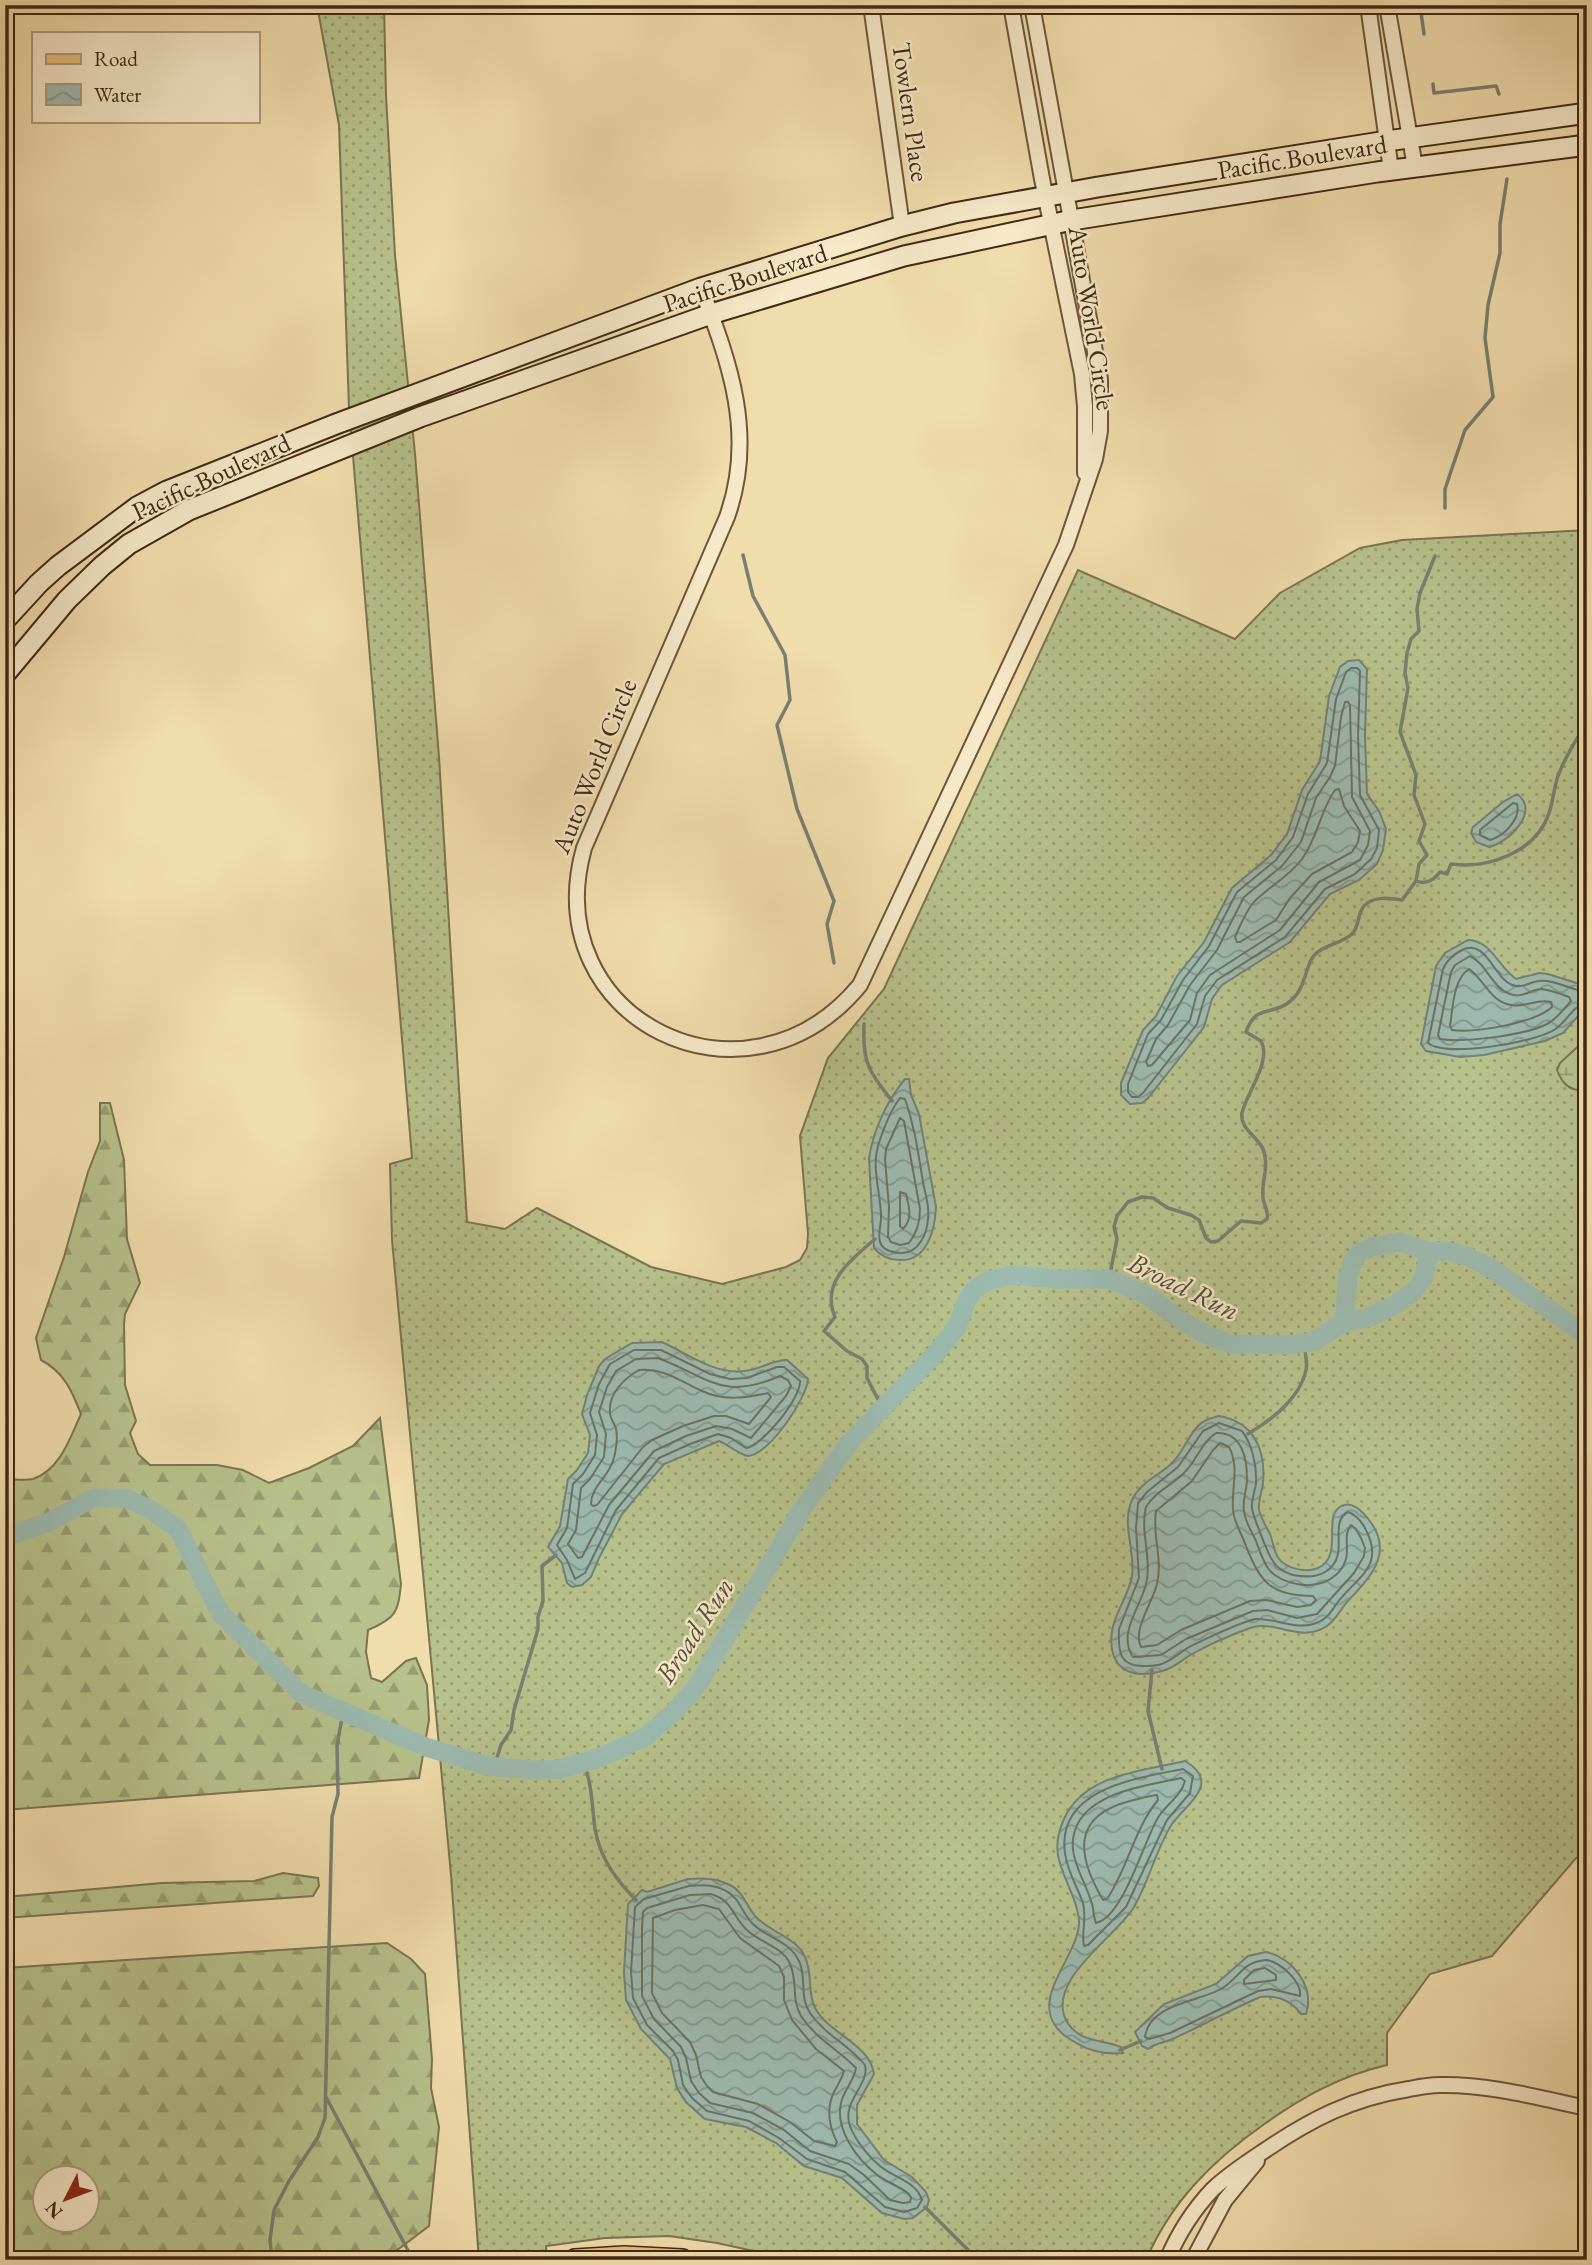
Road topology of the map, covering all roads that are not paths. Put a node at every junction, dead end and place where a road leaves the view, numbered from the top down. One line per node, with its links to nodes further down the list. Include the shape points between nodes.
1 (871, 5): 15 (street, Towlern Place)
2 (1011, 5): 13 (street, Auto World Circle)
3 (1032, 5): 12 (street)
4 (1368, 5): 8 (street)
5 (1387, 5): 7 (street)
6 (1587, 113): 7 (main road, Pacific Boulevard)
7 (1408, 138): 8 (main road, Pacific Boulevard); 10 (street)
8 (1387, 141): 11 (street); 12 (main road, Pacific Boulevard)
9 (1587, 145): 10 (main road, Pacific Boulevard)
10 (1415, 167): 11 (main road, Pacific Boulevard)
11 (1391, 170): 14 (main road, Pacific Boulevard)
12 (1067, 193): 13 (main road, Pacific Boulevard); 14 (street)
13 (1046, 197): 14 (street, Auto World Circle); 15 (main road, Pacific Boulevard)
14 (1062, 222): 17 (main road, Pacific Boulevard, via 904,256); 17 (street, Auto World Circle, via 1085,406 1084,490 1066,545 860,985 814,1027 768,1046 736,1050 685,1043 623,1006 598,974 583,941 576,884 587,839 727,517 738,480 741,440 736,396)
15 (902, 226): 16 (main road, Pacific Boulevard)
16 (701, 288): 17 (street, Auto World Circle); 18 (main road, Pacific Boulevard, via 167,491 58,566)
17 (711, 314): 19 (main road, Pacific Boulevard, via 420,417 190,510 129,544 102,566)
18 (5, 621)
19 (5, 674)
20 (1587, 2108): 21 (street, via 1502,2090 1437,2084 1339,2107)
21 (1270, 2147): 24 (street, via 1211,2191 1186,2223); 25 (street, via 1225,2200)
22 (575, 2260): 23 (main road)
23 (682, 2260)
24 (1167, 2260)
25 (1193, 2260)

